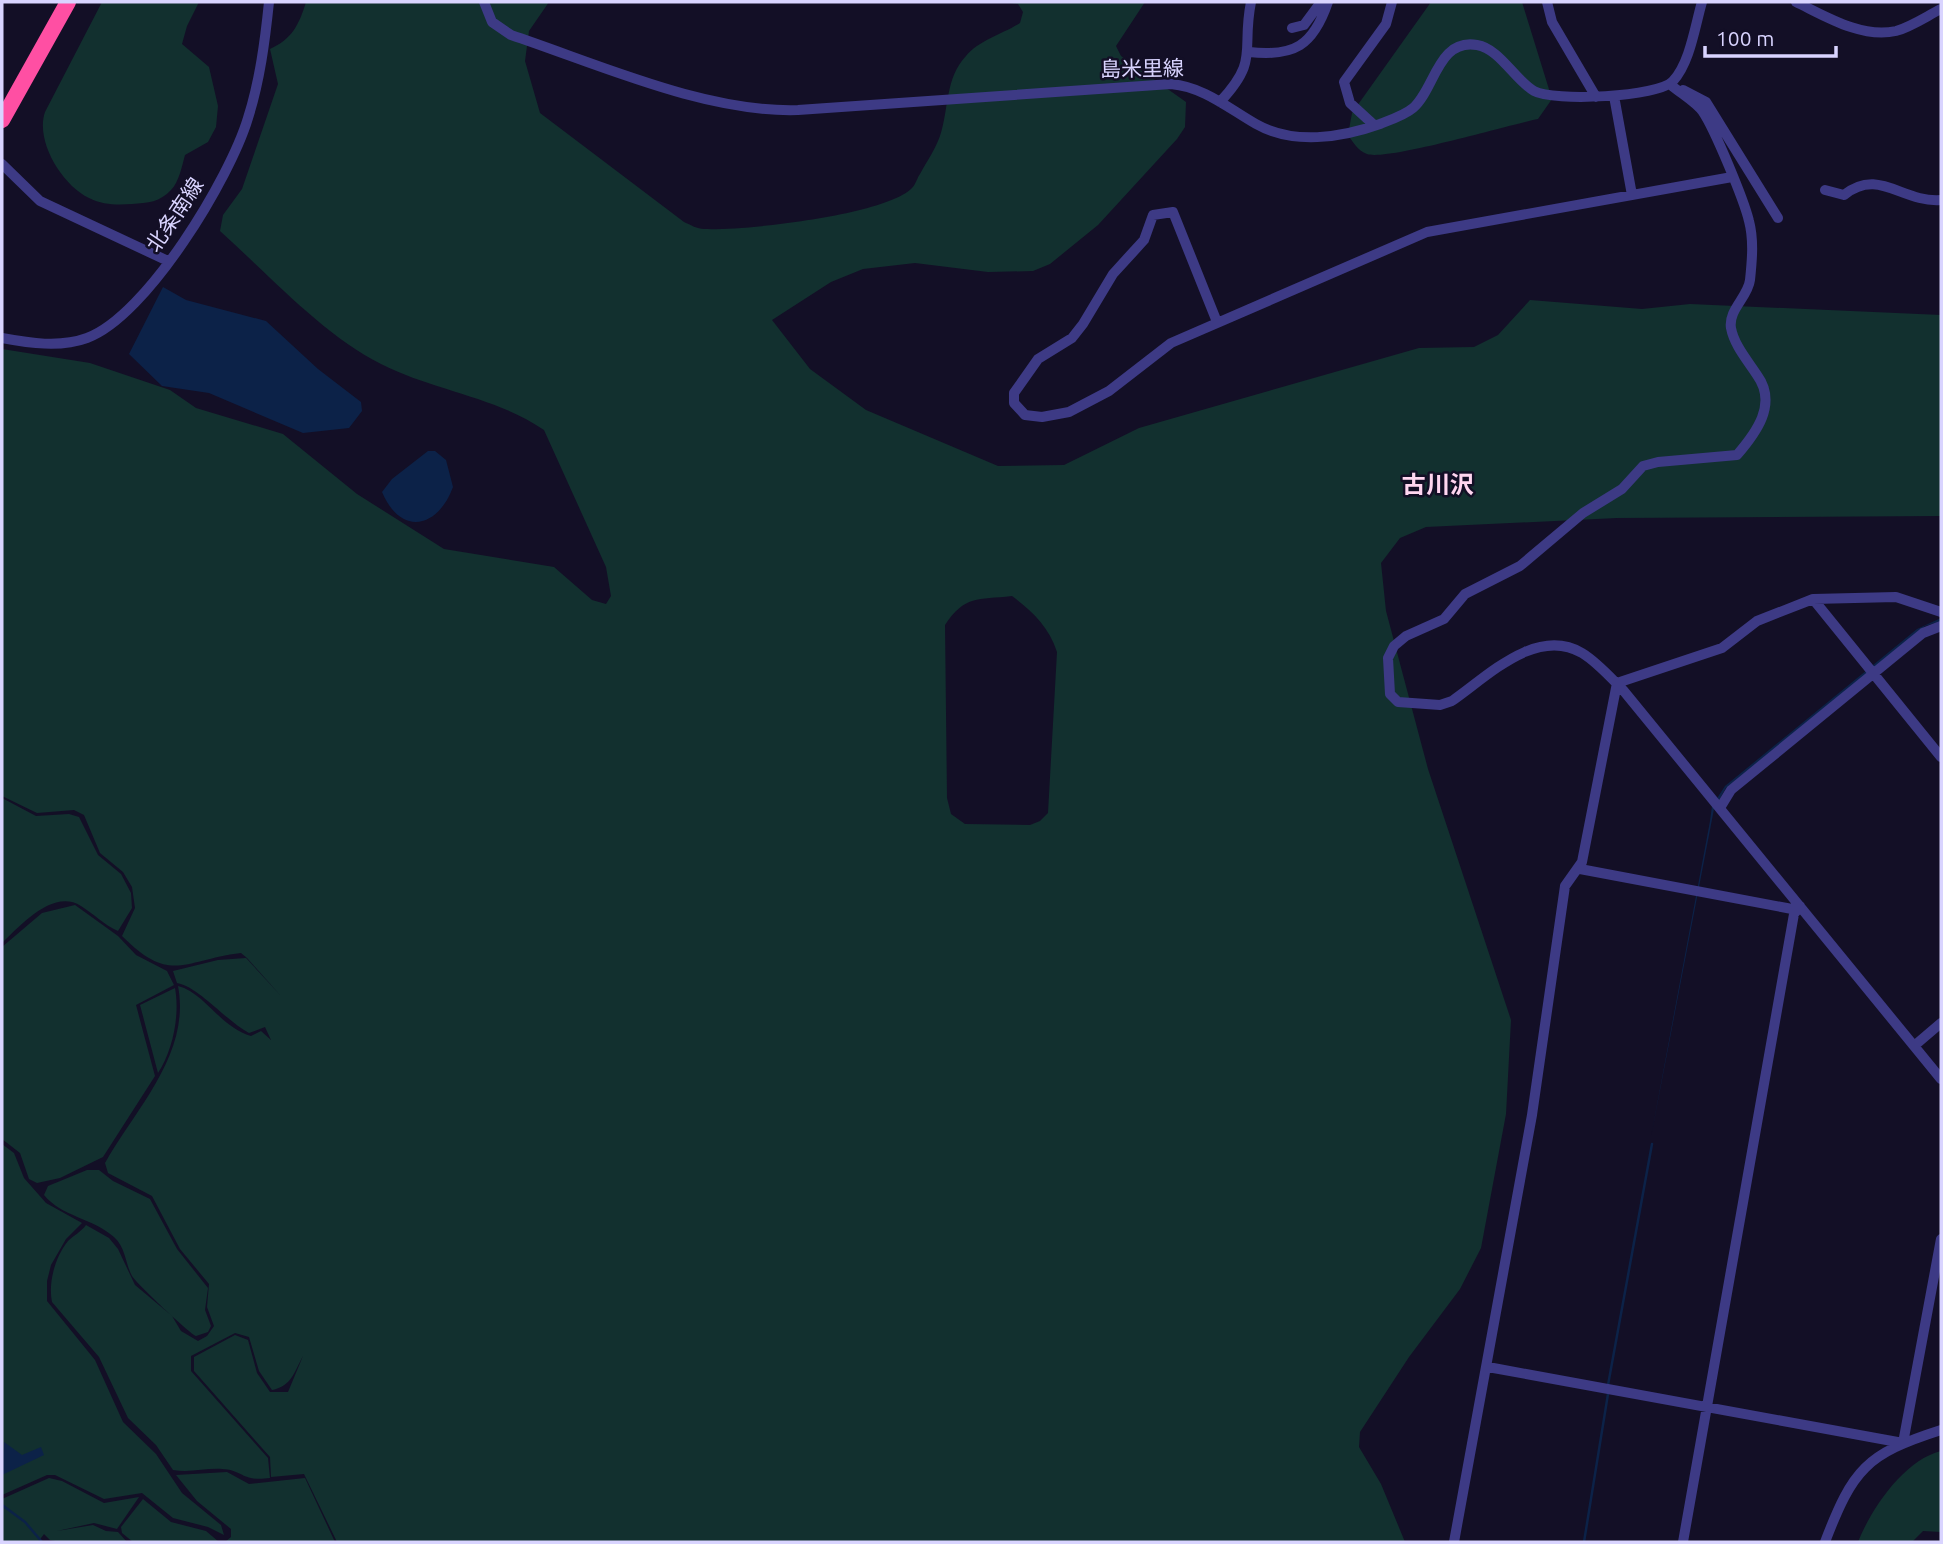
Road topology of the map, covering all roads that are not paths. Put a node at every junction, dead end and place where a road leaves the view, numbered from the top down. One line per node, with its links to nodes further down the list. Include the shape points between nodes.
1 (57, 2): 18 (highway)
2 (68, 2): 20 (highway)
3 (269, 2): 28 (street, 北条南線, via 248,120 215,190)
4 (484, 2): 19 (street, 島米里線, via 492,22 511,35 669,88 753,108 799,110 1171,84 1189,85)
5 (1251, 2): 14 (street)
6 (1321, 2): 13 (street, via 1304,25)
7 (1328, 2): 14 (street, via 1308,40 1275,55)
8 (1392, 2): 21 (street, via 1386,24 1344,82 1350,103)
9 (1547, 2): 17 (street, via 1552,22)
10 (1796, 2): 12 (street, via 1877,33 1897,30)
11 (1703, 3): 15 (street, via 1680,73)
12 (1941, 9)
13 (1292, 28)
14 (1249, 52): 19 (street, via 1246,68)
15 (1671, 85): 16 (street, 島米里線); 23 (street, via 1703,111); 27 (street, via 1706,102)
16 (1614, 96): 17 (street, 島米里線); 25 (street)
17 (1596, 97): 21 (street, 島米里線, via 1564,98 1536,92 1495,54 1477,45 1459,46 1444,57 1412,109)
18 (2, 102)
19 (1220, 102): 21 (street, 島米里線, via 1287,136 1324,137)
20 (2, 120)
21 (1374, 125)
22 (2, 164): 28 (street, via 40,201)
23 (1732, 177): 25 (street); 35 (street, via 1749,221 1753,259 1749,290 1735,310 1731,327 1766,396 1758,430 1737,455 1643,466 1622,489 1583,513 1520,566 1465,594 1444,619 1406,636 1388,658 1390,694 1398,702 1420,705 1451,701 1513,658 1555,645 1581,653)
24 (1825, 190): 26 (street, via 1844,195 1856,185 1882,184 1922,201)
25 (1632, 195): 29 (street, via 1427,232 1171,343 1110,391 1069,412 1025,415 1014,403 1014,393 1038,359 1072,338 1083,324 1113,274 1144,240 1153,215 1172,212)
26 (1941, 200)
27 (1778, 218)
28 (168, 261): 30 (street, 北条南線, via 131,307 86,338 52,343)
29 (1217, 322)
30 (2, 338)
31 (1813, 598): 32 (street, via 1896,597); 34 (street); 35 (street, via 1757,621 1722,648)
32 (1941, 612)
33 (1941, 626): 34 (street, via 1923,633)
34 (1874, 673): 36 (street); 37 (street, via 1731,790)
35 (1616, 683): 37 (street); 38 (street)
36 (1941, 757)
37 (1720, 808): 39 (street)
38 (1580, 869): 39 (street, via 1792,909); 44 (street, via 1565,886 1532,1115)
39 (1800, 906): 41 (street); 45 (street, via 1794,914)
40 (1941, 1023): 41 (street)
41 (1914, 1046): 42 (street)
42 (1941, 1079)
43 (1941, 1239): 47 (street)
44 (1488, 1367): 45 (street); 48 (street)
45 (1709, 1407): 47 (street); 49 (street)
46 (1941, 1430): 47 (street)
47 (1903, 1443): 50 (street, via 1884,1452 1855,1477)
48 (1454, 1542)
49 (1684, 1542)
50 (1825, 1542)

